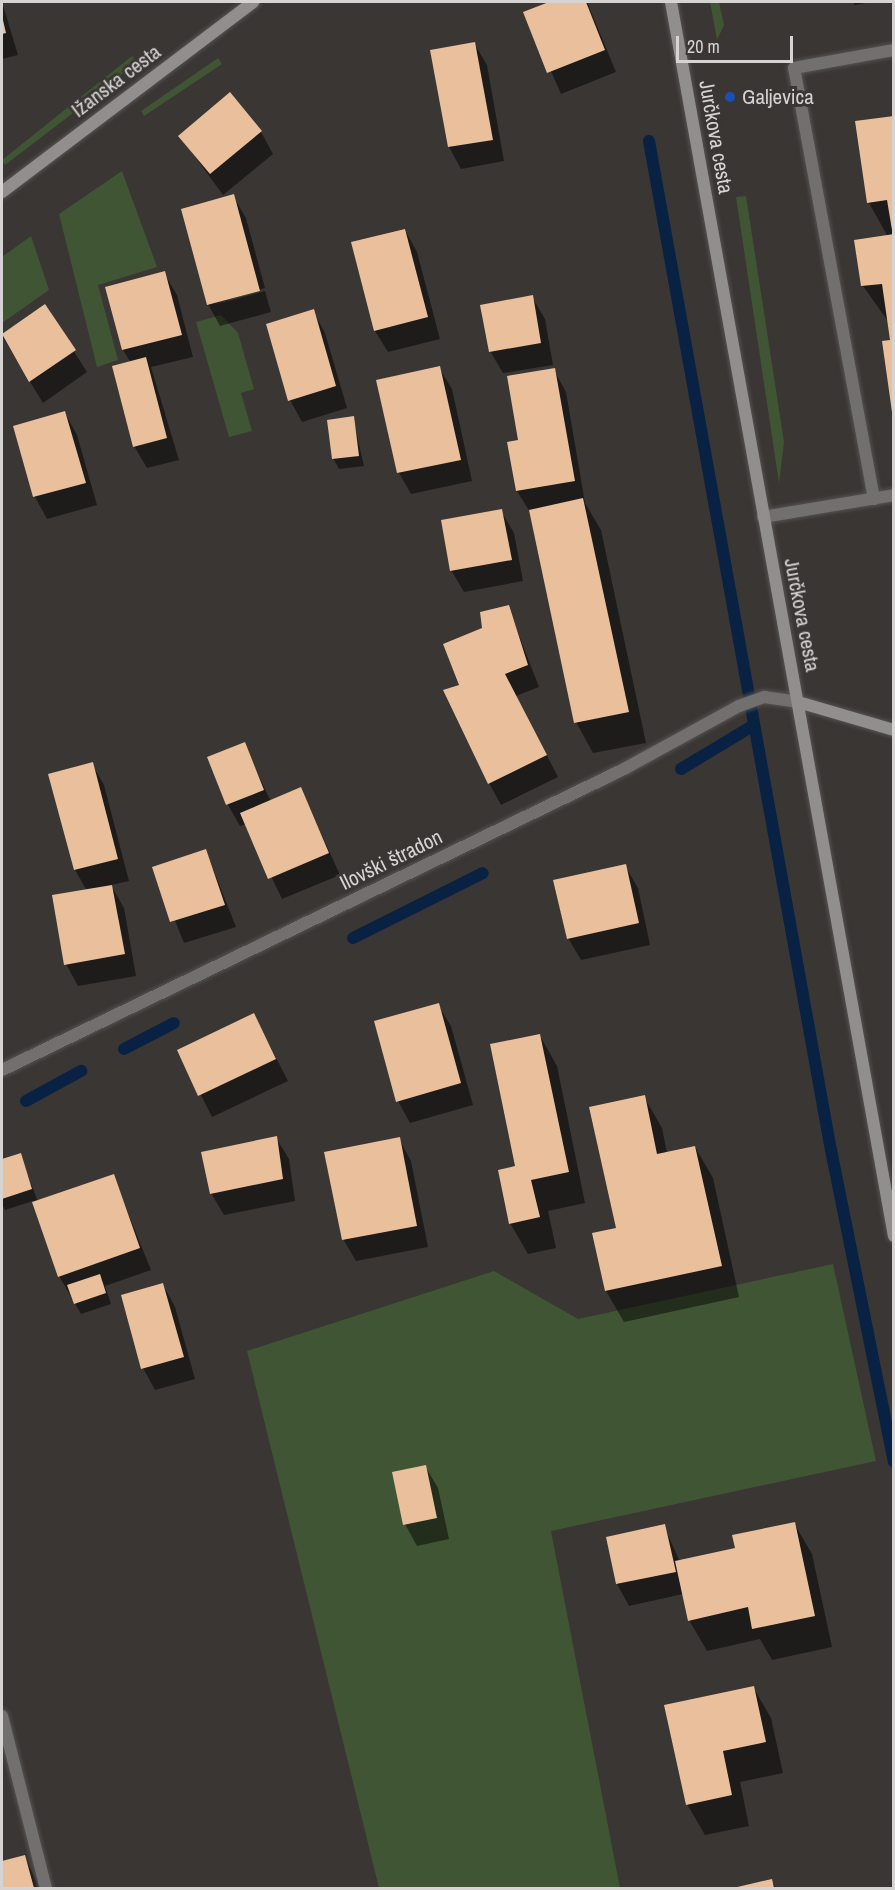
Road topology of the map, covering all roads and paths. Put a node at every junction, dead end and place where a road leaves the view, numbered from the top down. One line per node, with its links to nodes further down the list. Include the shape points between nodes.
1 (253, 2): 4 (main road, Ižanska cesta)
2 (671, 2): 7 (main road, Jurčkova cesta)
3 (894, 50): 6 (street, via 794,68)
4 (2, 192)
5 (894, 495): 6 (street)
6 (874, 499): 7 (street)
7 (763, 517): 8 (main road, Jurčkova cesta)
8 (798, 702): 9 (main road); 10 (street, Ilovški štradon, via 764,697 739,706 624,769); 11 (main road, Jurčkova cesta)
9 (894, 730)
10 (2, 1070)
11 (894, 1236)
12 (2, 1716): 13 (street)
13 (46, 1888)

